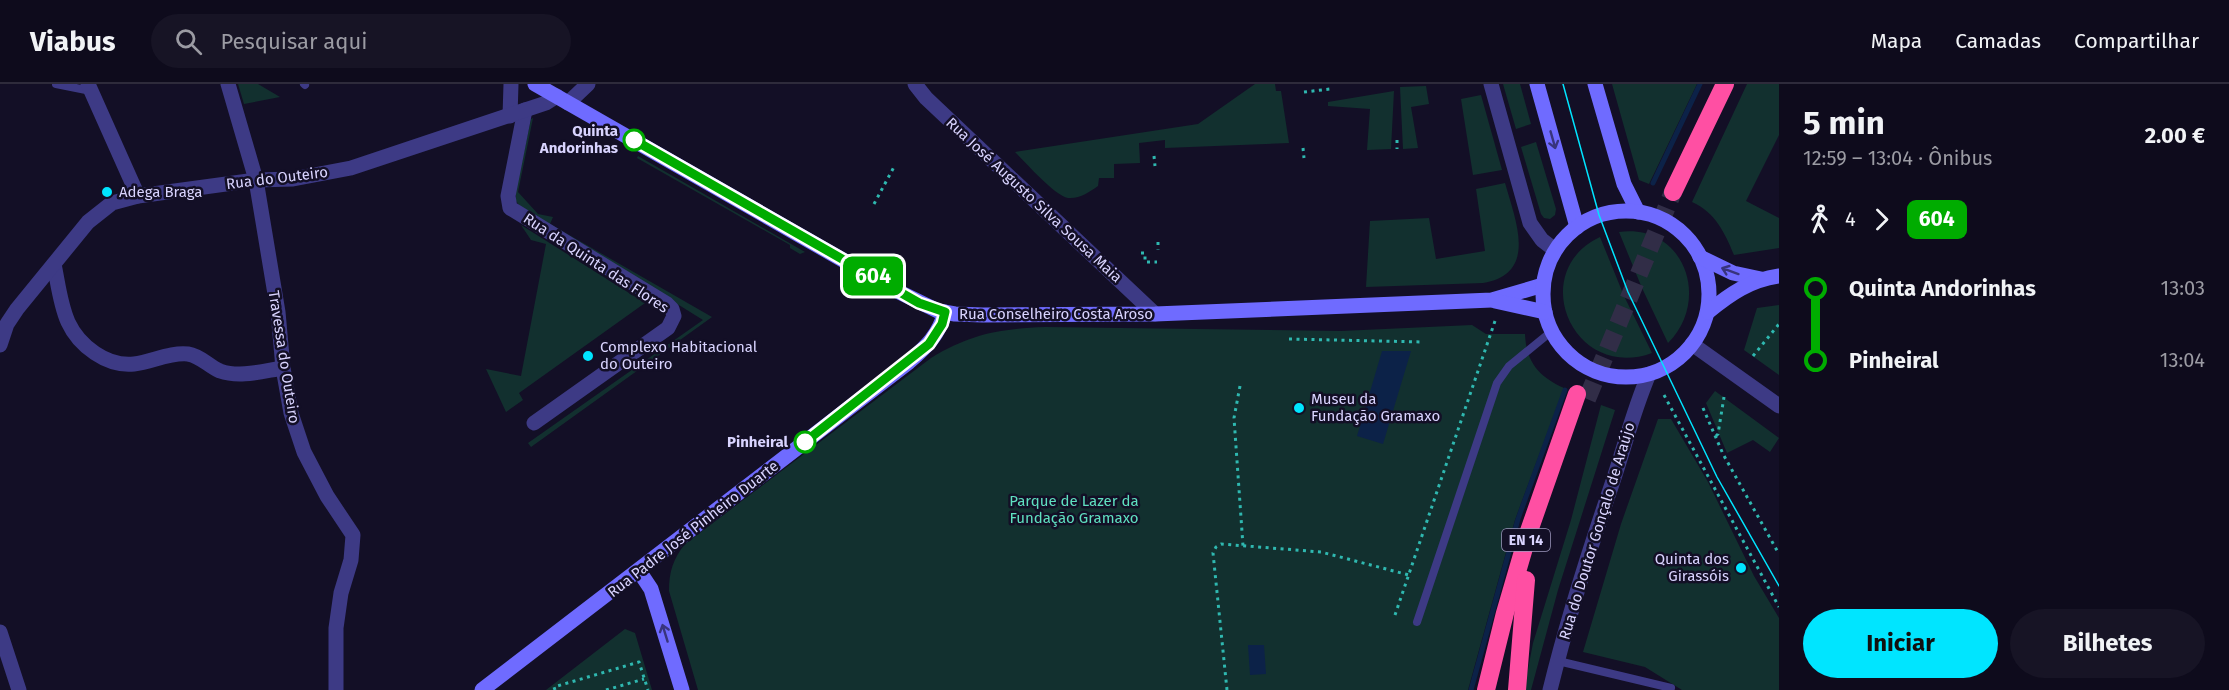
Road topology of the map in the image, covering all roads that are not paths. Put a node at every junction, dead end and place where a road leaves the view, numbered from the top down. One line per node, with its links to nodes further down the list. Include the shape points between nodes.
1 (56, 84): 12 (lane)
2 (228, 84): 16 (street, Travessa do Outeiro)
3 (511, 84): 15 (street)
4 (536, 84): 13 (main road, Rua Conselheiro Costa Aroso)
5 (588, 84): 13 (street, Rua do Outeiro)
6 (915, 84): 30 (street, Rua José Augusto Silva Sousa Maia)
7 (1491, 84): 20 (street, via 1530,223 1542,240)
8 (1537, 84): 19 (main road, one-way to 19)
9 (1595, 84): 18 (main road, via 1624,184)
10 (1714, 84): 11 (highway, via 1668,190)
11 (1725, 84)
12 (90, 88): 17 (street)
13 (563, 99): 14 (street, Rua do Outeiro); 27 (main road, Rua Conselheiro Costa Aroso, via 905,295)
14 (525, 110): 15 (street, Rua do Outeiro); 37 (street, Rua da Quinta das Flores, via 508,205 667,304 674,316 668,328)
15 (510, 116): 16 (street, Rua do Outeiro, via 351,168 293,179)
16 (256, 180): 17 (street, Rua do Outeiro); 34 (street, Travessa do Outeiro, via 278,312)
17 (138, 196): 22 (street, Rua do Outeiro, via 112,203 88,222)
18 (1638, 212): 19 (main road, via 1607,213); 21 (main road, via 1662,219 1683,232)
19 (1577, 227): 20 (main road)
20 (1556, 250): 25 (main road)
21 (1700, 257): 24 (main road, one-way to 21, via 1733,273); 29 (main road, via 1709,288)
22 (54, 264): 33 (street, Rua do Outeiro, via 7,324); 34 (street, via 68,323 97,355 130,364 190,354 208,366 242,374)
23 (1779, 276): 24 (main road)
24 (1761, 279): 29 (main road, via 1744,286)
25 (1543, 285): 26 (main road, Rua Conselheiro Costa Aroso); 28 (main road)
26 (1492, 300): 28 (main road, Rua Conselheiro Costa Aroso); 30 (main road, Rua Conselheiro Costa Aroso)
27 (945, 312): 30 (main road, Rua Conselheiro Costa Aroso); 38 (main road, Rua Padre José Pinheiro Duarte, via 933,340 909,362)
28 (1545, 312): 31 (main road)
29 (1708, 312): 32 (main road)
30 (1155, 314)
31 (1552, 331): 35 (main road, via 1574,360 1599,374); 40 (lane, via 1509,366 1497,383)
32 (1692, 344): 35 (main road, via 1671,363); 36 (street)
33 (0, 345)
34 (283, 368): 45 (street, Travessa do Outeiro, via 291,413 304,452 353,535 336,628)
35 (1649, 374): 42 (street, Rua do Doutor Gonçalo de Araújo, via 1625,439)
36 (1779, 406)
37 (534, 423)
38 (639, 571): 46 (main road, Rua Padre José Pinheiro Duarte); 47 (main road, one-way to 38, via 651,589)
39 (1526, 580): 48 (highway, EN 14, via 1582,396 1529,531); 49 (highway, EN 14); 50 (highway)
40 (1417, 622)
41 (0, 633): 44 (street)
42 (1557, 661): 43 (lane); 51 (street, Rua do Doutor Gonçalo de Araújo)
43 (1671, 688)
44 (20, 690)
45 (336, 690)
46 (482, 690)
47 (682, 690)
48 (1486, 690)
49 (1496, 690)
50 (1517, 690)
51 (1551, 690)

